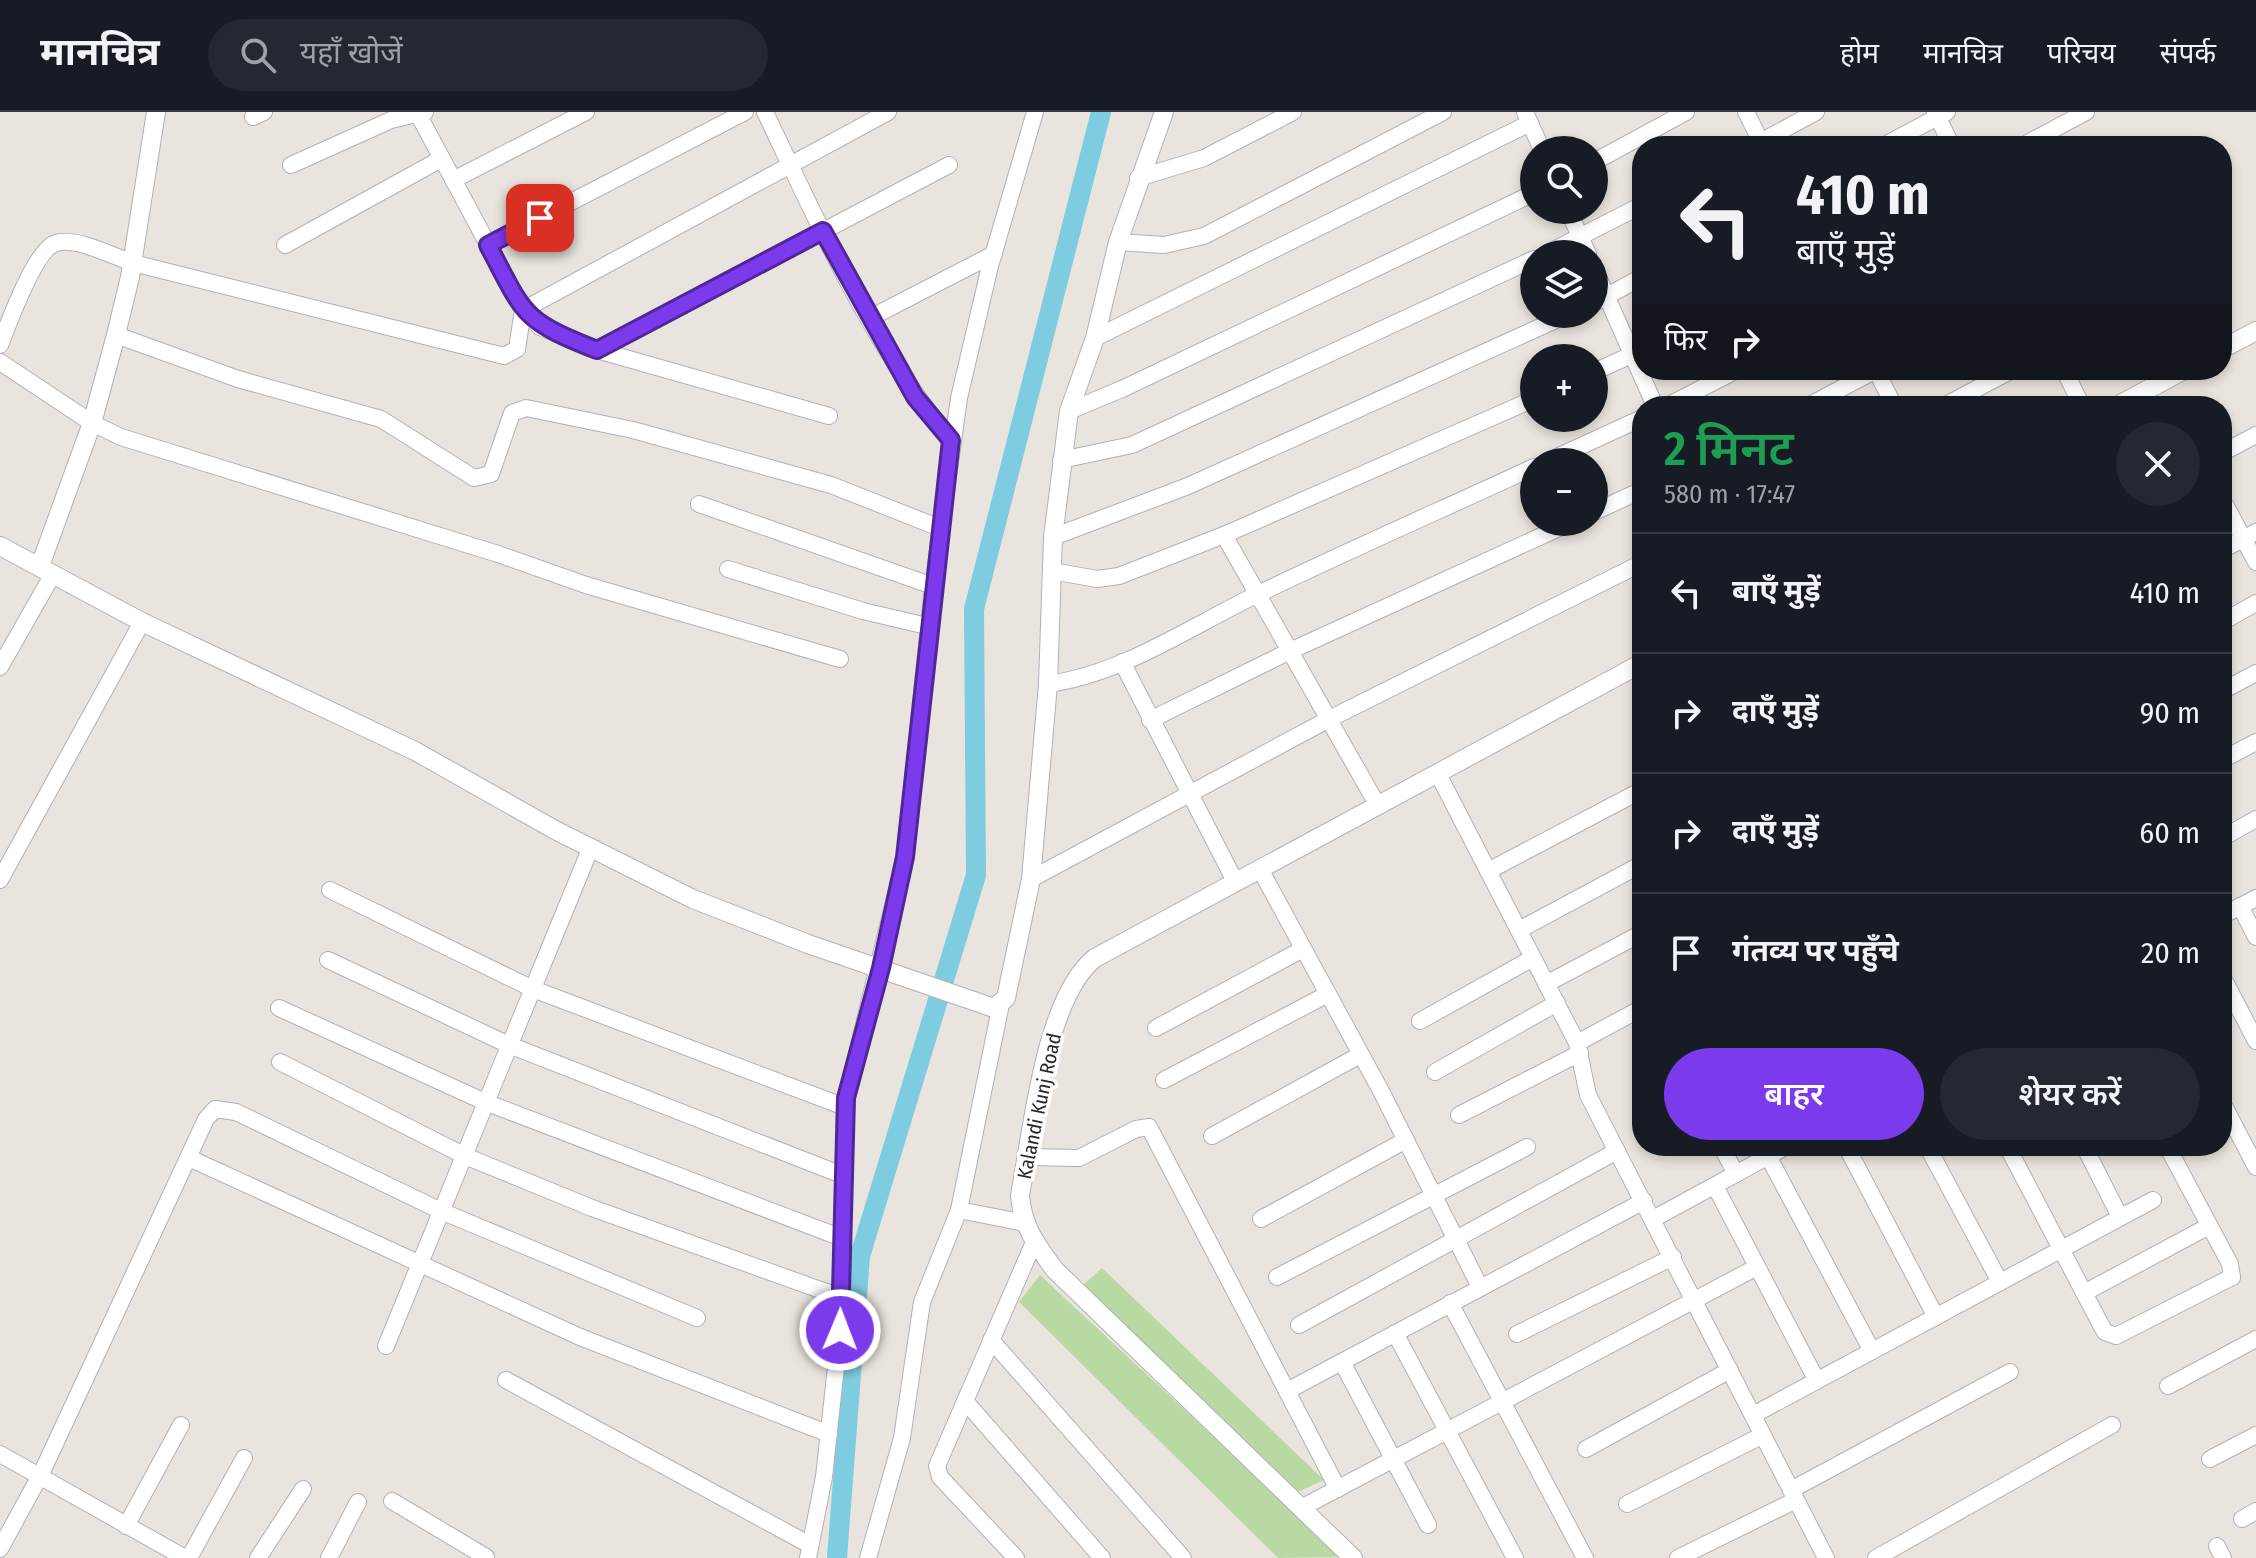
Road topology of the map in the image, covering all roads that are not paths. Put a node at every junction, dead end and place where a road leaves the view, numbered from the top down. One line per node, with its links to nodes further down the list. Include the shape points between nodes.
1 (156, 112): 42 (street)
2 (586, 112): 31 (street)
3 (745, 112): 40 (street)
4 (765, 112): 28 (street)
5 (888, 112): 28 (street)
6 (1035, 112): 41 (street)
7 (1164, 112): 30 (street)
8 (1293, 112): 30 (street, via 1204,158)
9 (1443, 112): 38 (street, via 1204,236 1164,245)
10 (1686, 112): 18 (street)
11 (1746, 112): 19 (street)
12 (1816, 112): 20 (street)
13 (2086, 112): 23 (street)
14 (420, 113): 26 (street); 27 (street, via 391,120)
15 (1940, 114): 21 (street); 22 (street)
16 (1528, 117): 17 (street); 52 (street)
17 (1536, 136)
18 (1642, 136)
19 (1755, 136)
20 (1775, 136)
21 (1901, 136)
22 (1948, 136)
23 (2041, 136)
24 (1632, 141): 25 (street)
25 (1608, 154)
26 (441, 159): 31 (street); 39 (street)
27 (291, 165)
28 (790, 165): 35 (street); 46 (street)
29 (949, 165): 35 (street)
30 (1138, 178): 38 (street)
31 (453, 180): 40 (street)
32 (1520, 200): 69 (street)
33 (1632, 210): 36 (street)
34 (1574, 224): 36 (street)
35 (823, 231): 48 (street); 56 (street)
36 (1581, 238): 37 (street)
37 (1577, 240)
38 (1118, 242): 52 (street)
39 (285, 245)
40 (488, 245): 46 (street)
41 (994, 254): 48 (street); 74 (street)
42 (133, 263): 46 (street, via 504,356 517,349); 51 (street); 54 (street, via 73,243 48,247)
43 (1520, 265): 77 (street, via 1132,445)
44 (1632, 282): 45 (street)
45 (1608, 296)
46 (523, 310): 56 (street, via 540,327)
47 (1608, 311): 55 (street)
48 (870, 318): 74 (street, via 915,397)
49 (1538, 328): 87 (street, via 1188,486)
50 (2256, 331): 53 (street)
51 (116, 335): 71 (street); 83 (street, via 238,379 381,419 474,478 491,474 512,413 526,408 633,430 831,485)
52 (1095, 338): 69 (street)
53 (2232, 344)
54 (0, 345)
55 (1632, 346)
56 (597, 350): 70 (street)
57 (1632, 355): 59 (street)
58 (0, 362): 71 (street)
59 (1608, 366)
60 (1718, 380): 64 (street)
61 (1857, 380): 65 (street)
62 (1993, 380): 66 (street)
63 (2165, 380): 67 (street)
64 (1686, 396)
65 (1827, 396)
66 (1963, 396)
67 (2136, 396)
68 (1520, 405): 84 (street)
69 (1069, 411): 77 (street)
70 (829, 416)
71 (92, 423): 93 (street); 102 (street, via 121,437 586,585)
72 (1632, 423): 75 (street)
73 (2256, 435): 76 (street)
74 (951, 440): 83 (street)
75 (1577, 448)
76 (2232, 448)
77 (1061, 460): 87 (street)
78 (1520, 473): 96 (street)
79 (1632, 495): 81 (street)
80 (699, 504): 95 (street)
81 (1608, 506)
82 (2232, 512): 85 (street)
83 (940, 528): 95 (street)
84 (1224, 535): 94 (street, via 1109,578); 96 (street)
85 (2250, 535): 88 (street); 90 (street)
86 (1541, 536): 101 (street)
87 (1053, 537): 94 (street)
88 (2232, 545)
89 (0, 546): 93 (street)
90 (2256, 562)
91 (1632, 568): 109 (street)
92 (728, 569): 100 (street)
93 (47, 570): 99 (street); 104 (street)
94 (1052, 571): 107 (street)
95 (933, 586): 100 (street)
96 (1258, 594): 101 (street); 103 (street)
97 (2256, 603): 98 (street)
98 (2232, 616)
99 (142, 622): 119 (street, via 415,751); 124 (street)
100 (931, 627): 136 (street, via 905,857)
101 (1290, 651): 109 (street); 110 (street)
102 (840, 659)
103 (1122, 662): 107 (street); 110 (street)
104 (0, 667)
105 (1632, 668): 113 (street, Kalandi Kunj Road)
106 (2256, 673): 108 (street)
107 (1048, 684): 123 (street)
108 (2232, 686)
109 (1329, 719): 114 (street); 116 (street)
110 (1150, 720): 114 (street)
111 (2256, 742): 112 (street)
112 (2232, 755)
113 (1438, 774): 116 (street, Kalandi Kunj Road); 122 (street)
114 (1187, 794): 123 (street); 125 (street)
115 (1632, 795): 122 (street)
116 (1378, 806): 121 (street, Kalandi Kunj Road)
117 (2256, 819): 118 (street)
118 (2232, 832)
119 (591, 847): 136 (street, via 693,899); 138 (street)
120 (1632, 869): 130 (street)
121 (1261, 871): 125 (street, Kalandi Kunj Road); 133 (street)
122 (1488, 871): 130 (street)
123 (1031, 879): 142 (street, via 1009,989)
124 (0, 880)
125 (1236, 883): 170 (street, Kalandi Kunj Road, via 1095,958 1076,976 1046,1060)
126 (330, 890): 138 (street)
127 (2256, 898): 128 (street)
128 (2240, 906): 129 (street); 131 (street)
129 (2232, 910)
130 (1519, 930): 134 (street)
131 (2256, 937)
132 (1632, 938): 137 (street)
133 (1303, 949): 139 (street); 146 (street)
134 (1533, 958): 137 (street); 145 (street)
135 (328, 960): 148 (street)
136 (881, 968): 142 (street, via 985,1008); 155 (street)
137 (1546, 984): 141 (street)
138 (533, 989): 148 (street); 155 (street)
139 (1328, 994): 150 (street); 153 (street)
140 (2232, 995): 147 (street)
141 (1557, 1003): 149 (street); 152 (street)
142 (1001, 1004): 179 (street)
143 (279, 1008): 154 (street)
144 (1632, 1014): 149 (street)
145 (1420, 1021)
146 (1156, 1028)
147 (2256, 1041)
148 (509, 1045): 154 (street); 174 (street)
149 (1578, 1048): 156 (street); 161 (street, via 1588,1095)
150 (1360, 1055): 158 (street); 159 (street)
151 (280, 1062): 162 (street)
152 (1435, 1072)
153 (1164, 1080)
154 (485, 1102): 162 (street); 186 (street)
155 (845, 1107): 174 (street)
156 (1459, 1115)
157 (2232, 1121): 172 (street)
158 (1212, 1136)
159 (1406, 1140): 176 (street); 182 (street)
160 (1527, 1147): 176 (street)
161 (1617, 1151): 178 (street); 187 (street)
162 (465, 1156): 180 (street); 197 (street)
163 (1726, 1156): 173 (street)
164 (1768, 1156): 173 (street); 208 (street)
165 (1851, 1156): 200 (street)
166 (1932, 1156): 194 (street)
167 (2012, 1156): 189 (street)
168 (2089, 1156): 181 (street)
169 (2172, 1156): 185 (street)
170 (1028, 1157): 184 (street, Kalandi Kunj Road, via 1020,1195); 215 (street, via 1079,1158 1149,1127)
171 (189, 1158): 180 (street, via 211,1113 225,1108); 191 (street); 230 (street)
172 (2256, 1167)
173 (1736, 1174): 175 (street)
174 (842, 1175): 186 (street)
175 (1715, 1186): 183 (street); 192 (street)
176 (1434, 1195): 187 (street); 193 (street)
177 (2153, 1200): 181 (street)
178 (1644, 1201): 183 (street); 195 (street)
179 (959, 1210): 184 (street); 247 (street, via 922,1302 902,1438)
180 (441, 1211): 191 (street); 201 (street)
181 (2120, 1217): 189 (street)
182 (1261, 1219)
183 (1653, 1219): 190 (street)
184 (1025, 1223): 188 (street, Kalandi Kunj Road)
185 (2209, 1226): 196 (street); 196 (street, via 2233,1271 2225,1282 2116,1336 2105,1332)
186 (842, 1238): 197 (street)
187 (1455, 1238): 195 (street); 202 (street)
188 (1034, 1242): 206 (street); 237 (street, Kalandi Kunj Road, via 1055,1270)
189 (2061, 1249): 194 (street); 196 (street)
190 (1673, 1257): 198 (street); 204 (street)
191 (419, 1263): 207 (street); 222 (street, via 580,1337)
192 (1757, 1267): 198 (street); 213 (street)
193 (1277, 1277)
194 (2000, 1282): 200 (street)
195 (1480, 1287): 199 (street)
196 (2084, 1293)
197 (840, 1297): 222 (street)
198 (1694, 1300): 210 (street); 217 (street)
199 (1450, 1303): 203 (street); 217 (street)
200 (1936, 1317): 208 (street)
201 (697, 1318)
202 (1299, 1325)
203 (1395, 1333): 209 (street); 221 (street)
204 (1517, 1334)
205 (2256, 1339): 214 (street)
206 (991, 1340): 216 (street); 250 (street)
207 (386, 1346)
208 (1872, 1351): 213 (street)
209 (1342, 1362): 215 (street); 228 (street)
210 (1730, 1370): 218 (street); 225 (street)
211 (2010, 1372): 233 (street)
212 (506, 1380): 242 (street)
213 (1817, 1381): 218 (street)
214 (2168, 1386)
215 (1287, 1391): 232 (street)
216 (965, 1401): 248 (street, via 939,1455 940,1477); 249 (street)
217 (1502, 1401): 221 (street); 253 (street)
218 (1753, 1415): 223 (street)
219 (181, 1425): 240 (street)
220 (2112, 1425): 256 (street)
221 (1449, 1429): 228 (street); 252 (street)
222 (829, 1434): 242 (street)
223 (1763, 1435): 233 (street); 236 (street)
224 (2256, 1435): 229 (street)
225 (1586, 1449)
226 (0, 1454): 230 (street)
227 (244, 1458): 243 (street)
228 (1392, 1459): 232 (street); 239 (street)
229 (2210, 1459)
230 (39, 1477): 238 (street); 240 (street)
231 (303, 1489): 244 (street)
232 (1338, 1489): 237 (street)
233 (1794, 1495): 254 (street); 255 (street)
234 (392, 1501): 246 (street)
235 (358, 1502): 245 (street)
236 (1627, 1504)
237 (1301, 1508): 251 (street, Kalandi Kunj Road)
238 (6, 1524): 241 (street)
239 (1428, 1525)
240 (126, 1526): 243 (street)
241 (0, 1549)
242 (809, 1551)
243 (187, 1558)
244 (258, 1558)
245 (329, 1558)
246 (487, 1558)
247 (868, 1558)
248 (1016, 1558)
249 (1102, 1558)
250 (1183, 1558)
251 (1353, 1558)
252 (1515, 1558)
253 (1585, 1558)
254 (1678, 1558)
255 (1826, 1558)
256 (1876, 1558)

